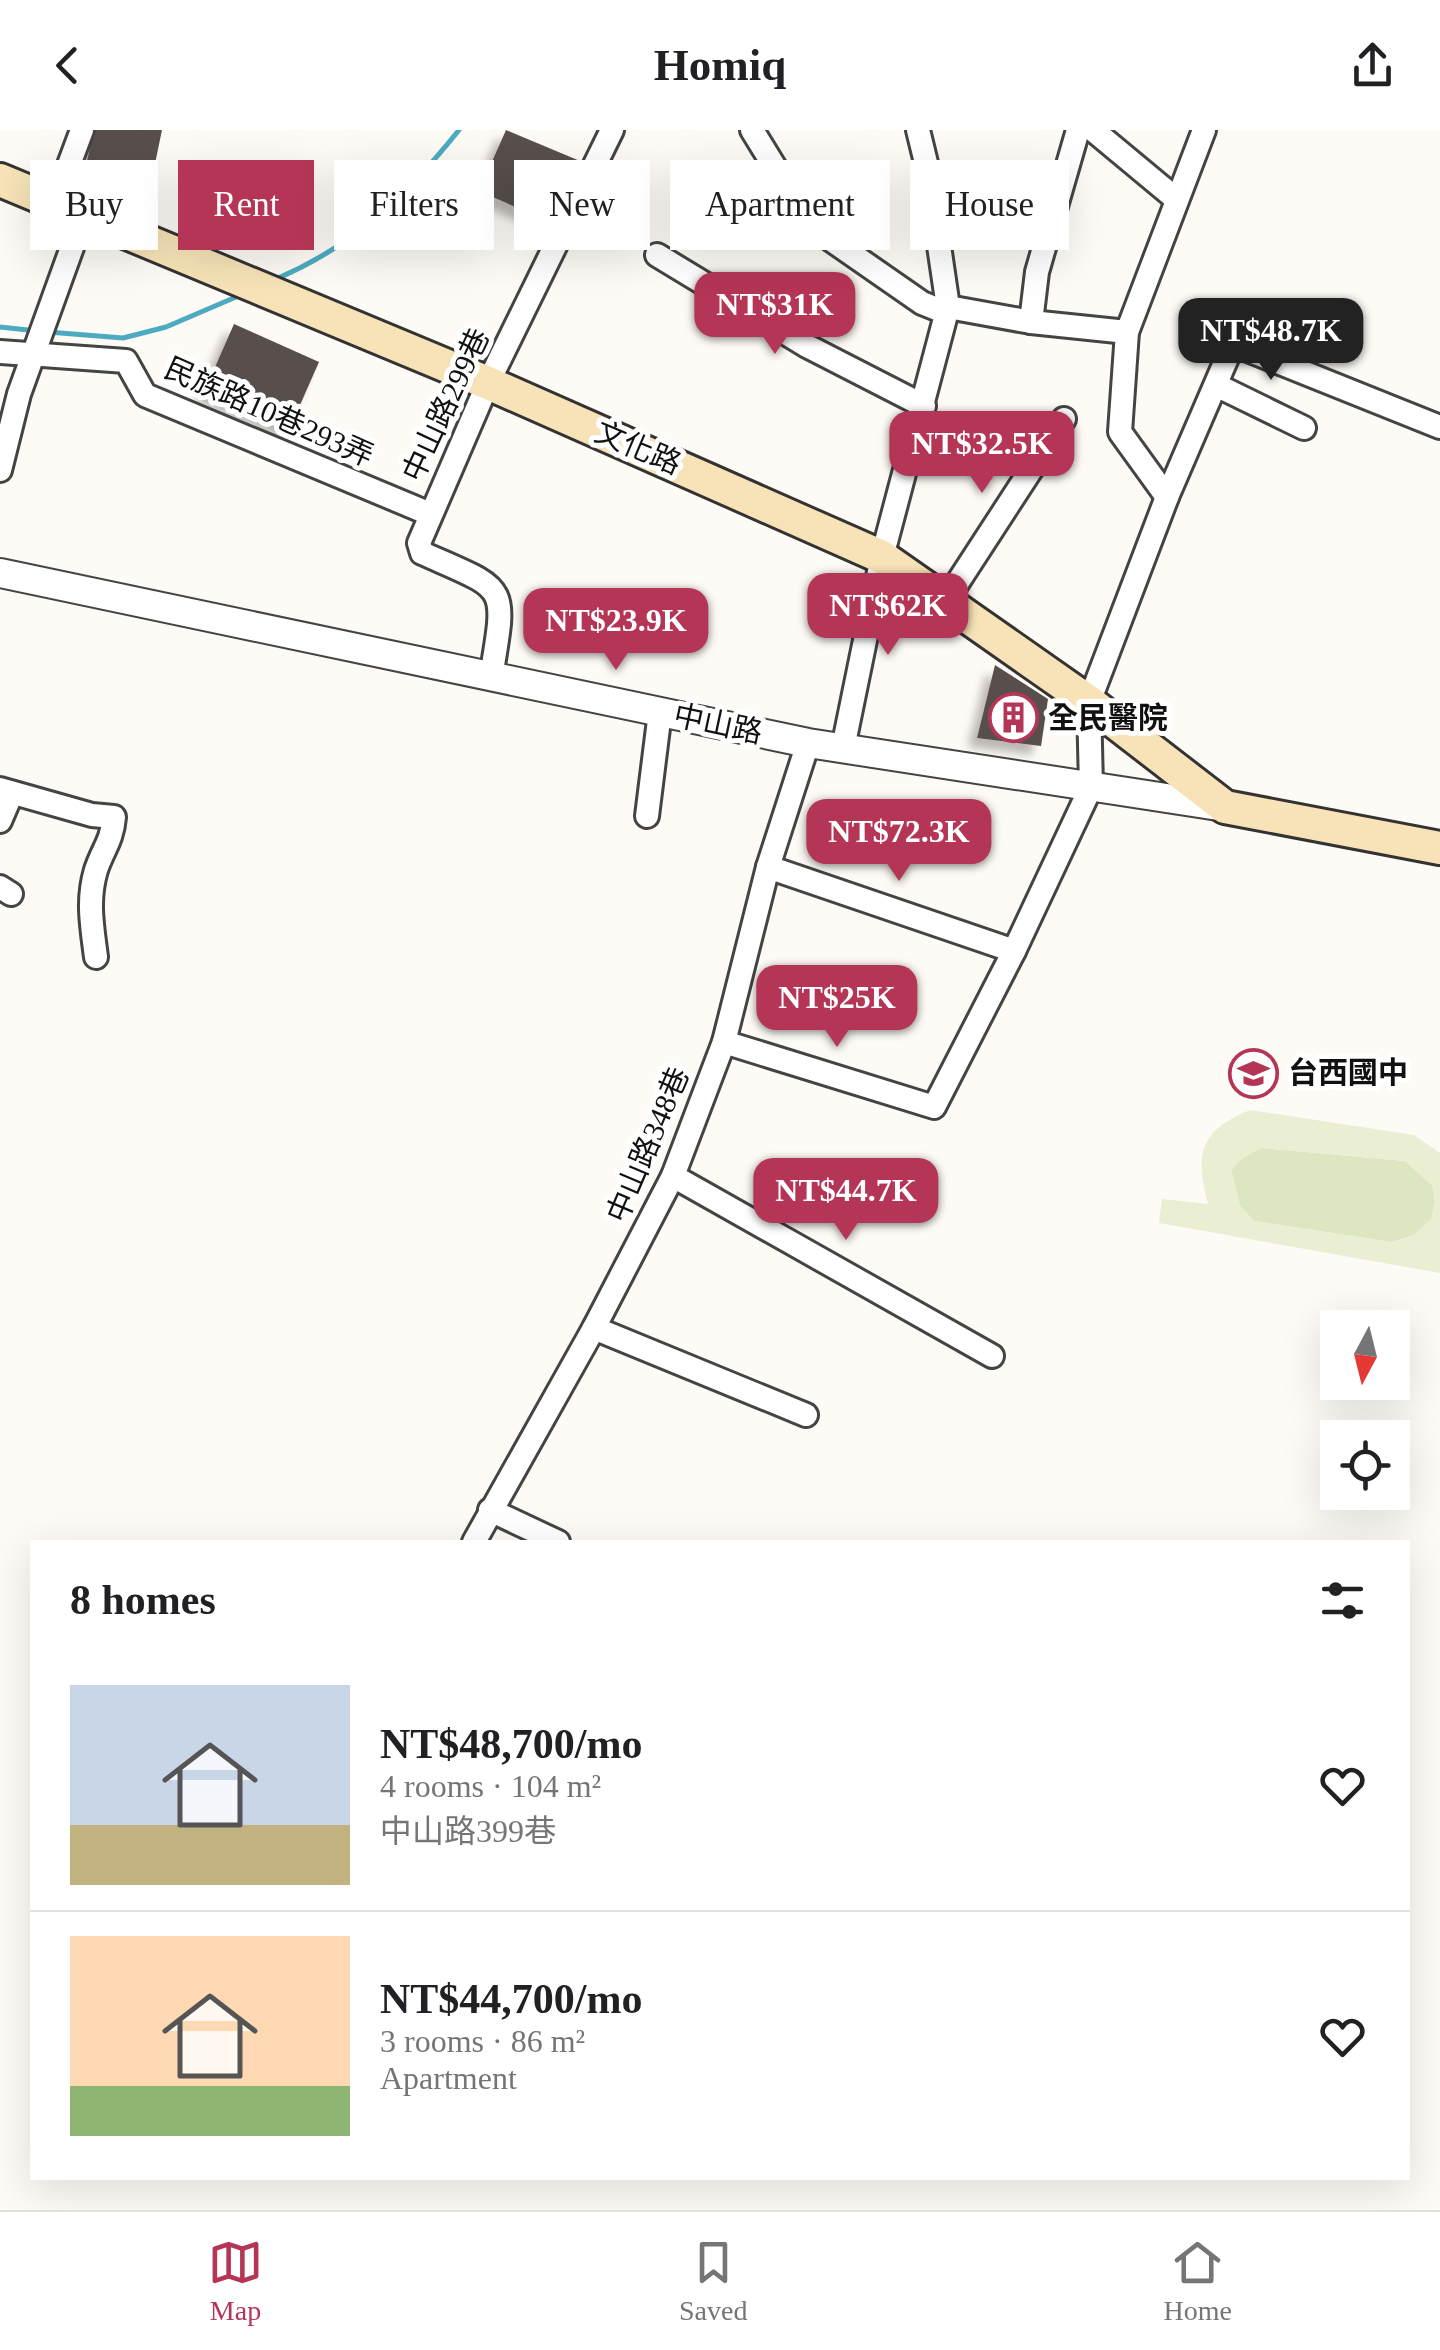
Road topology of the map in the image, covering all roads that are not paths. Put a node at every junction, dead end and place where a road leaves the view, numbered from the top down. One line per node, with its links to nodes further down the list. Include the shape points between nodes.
1 (82, 130): 8 (street)
2 (612, 130): 20 (street, 中山路299巷)
3 (752, 130): 15 (street, via 826,238 922,303)
4 (918, 130): 15 (street)
5 (1078, 130): 16 (street, via 1037,272)
6 (1094, 130): 11 (street)
7 (1204, 130): 11 (street)
8 (77, 160)
9 (0, 180): 10 (main road, 文化路)
10 (30, 194)
11 (1176, 199): 17 (street)
12 (158, 248): 20 (main road, 文化路)
13 (59, 250): 19 (street)
14 (657, 256): 22 (street)
15 (948, 307): 16 (street); 22 (street)
16 (1031, 322): 17 (street)
17 (1127, 332): 27 (street, via 1120,432)
18 (0, 352): 19 (street)
19 (36, 354): 26 (street); 28 (street, 民族路10巷293弄, via 126,362 144,396)
20 (488, 383): 28 (street, 中山路299巷); 29 (main road, 文化路)
21 (1216, 385): 24 (street, via 1234,344); 25 (street); 27 (street)
22 (924, 406): 29 (street)
23 (1064, 420): 31 (street)
24 (1440, 427)
25 (1304, 428)
26 (0, 470)
27 (1167, 497): 33 (street)
28 (430, 514): 32 (street, 中山路299巷, via 422,553 488,582 500,600)
29 (882, 557): 31 (main road, 文化路); 36 (street)
30 (0, 573): 32 (street, 中山路)
31 (945, 602): 33 (main road, 文化路)
32 (490, 676): 34 (street, 中山路)
33 (1089, 702): 37 (street); 39 (main road, 文化路)
34 (660, 712): 35 (street, 中山路); 40 (street)
35 (808, 743): 36 (street, 中山路); 43 (street, 中山路348巷)
36 (843, 748): 37 (street, 中山路)
37 (1091, 786): 39 (street, 中山路); 44 (street)
38 (6, 791): 41 (street); 45 (street, via 114,817 89,902)
39 (1225, 807): 42 (main road, 中山路)
40 (647, 816)
41 (0, 821)
42 (1440, 848)
43 (768, 867): 44 (street); 46 (street, 中山路348巷)
44 (1014, 951): 46 (street, via 934,1108)
45 (96, 957)
46 (724, 1042): 47 (street, 中山路348巷)
47 (673, 1176): 48 (street, 中山路348巷); 49 (street)
48 (594, 1328): 50 (street); 51 (street, 中山路348巷)
49 (992, 1356)
50 (806, 1415)
51 (490, 1510): 52 (street, 中山路348巷); 53 (street)
52 (475, 1540)
53 (554, 1540)

